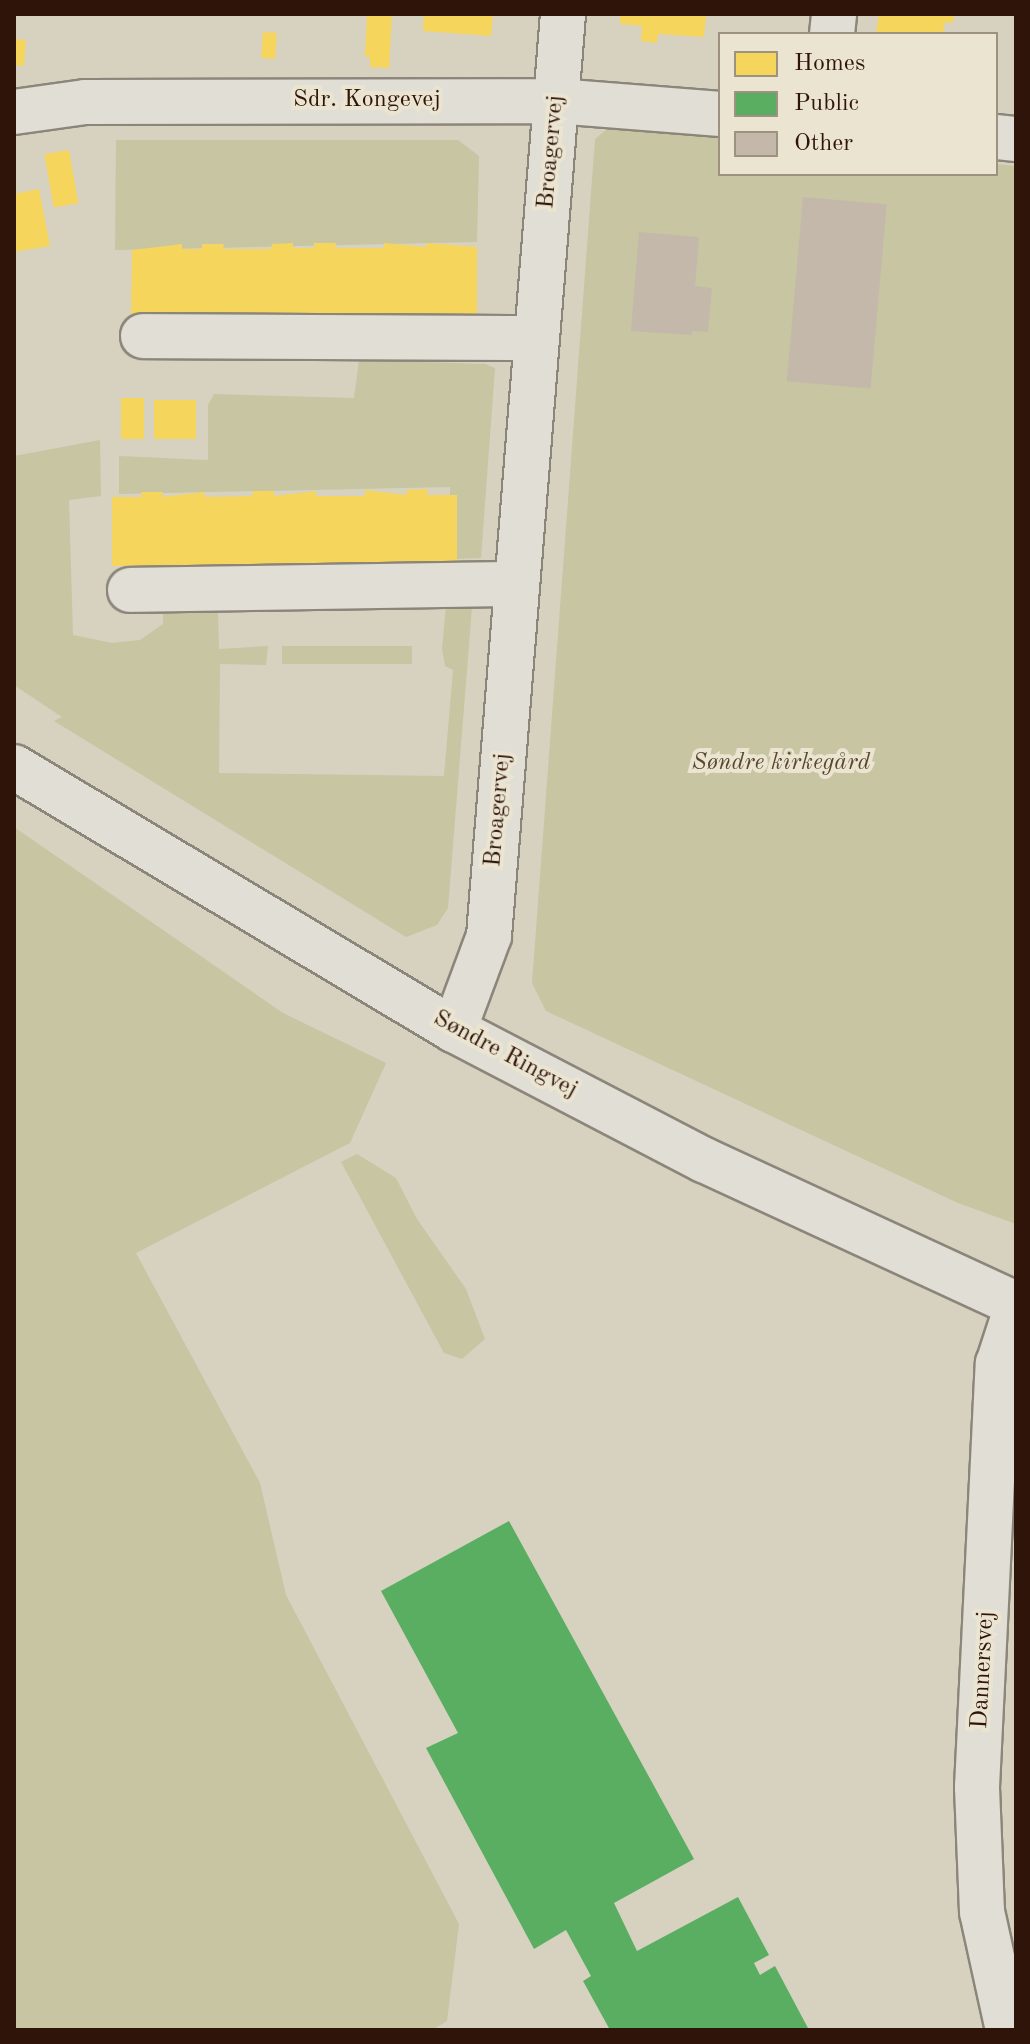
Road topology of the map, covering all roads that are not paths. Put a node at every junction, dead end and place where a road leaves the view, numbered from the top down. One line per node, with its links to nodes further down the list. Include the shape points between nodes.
1 (563, 14): 2 (street, Broagervej)
2 (556, 101): 3 (street, Sdr. Kongevej, via 85,102); 4 (street, Sdr. Kongevej); 6 (street, Broagervej)
3 (14, 112)
4 (718, 114)
5 (143, 336): 6 (street)
6 (537, 338): 7 (street, Broagervej)
7 (517, 584): 8 (street); 10 (street, Broagervej, via 489,936)
8 (130, 590)
9 (14, 767): 10 (street, Søndre Ringvej)
10 (454, 1030): 11 (street, Søndre Ringvej, via 704,1160)
11 (1016, 1307): 12 (street, Dannersvej, via 998,1364 977,1787 982,1912)
12 (1008, 2030)

